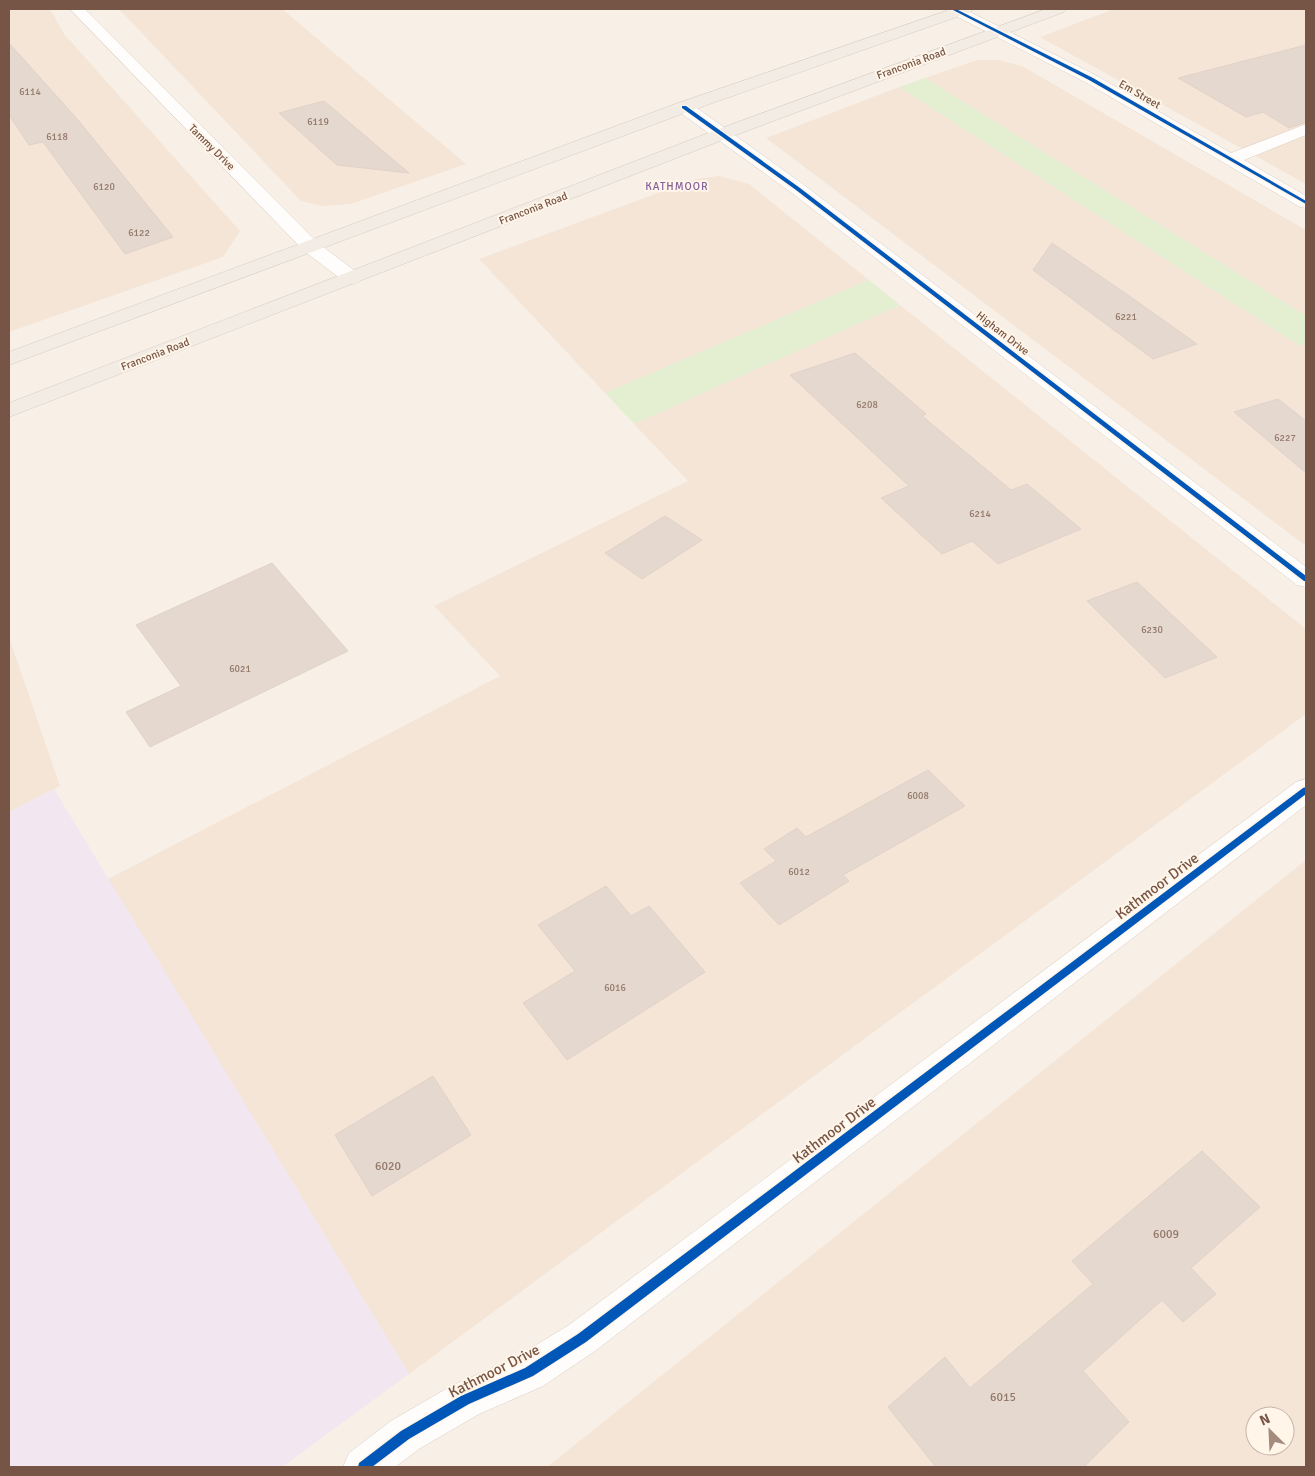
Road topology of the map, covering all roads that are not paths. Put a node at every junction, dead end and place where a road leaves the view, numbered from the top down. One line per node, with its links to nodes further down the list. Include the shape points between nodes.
1 (78, 9): 10 (street, Tammy Drive)
2 (1059, 9): 4 (main road, Franconia Road)
3 (959, 10): 4 (street, Em Street); 5 (main road)
4 (1000, 31): 7 (main road, Franconia Road); 8 (street, Em Street)
5 (684, 107): 7 (street, Higham Drive); 10 (main road)
6 (1306, 129): 8 (street)
7 (722, 134): 11 (main road, Franconia Road); 14 (street, Higham Drive)
8 (1231, 159): 9 (street, Em Street)
9 (1306, 203)
10 (311, 247): 11 (street, Tammy Drive); 12 (main road)
11 (352, 278): 13 (main road, Franconia Road)
12 (9, 360)
13 (9, 411)
14 (1306, 579)
15 (1306, 790): 16 (street, Kathmoor Drive, via 582,1338 529,1372 465,1400 405,1435)
16 (363, 1467)

